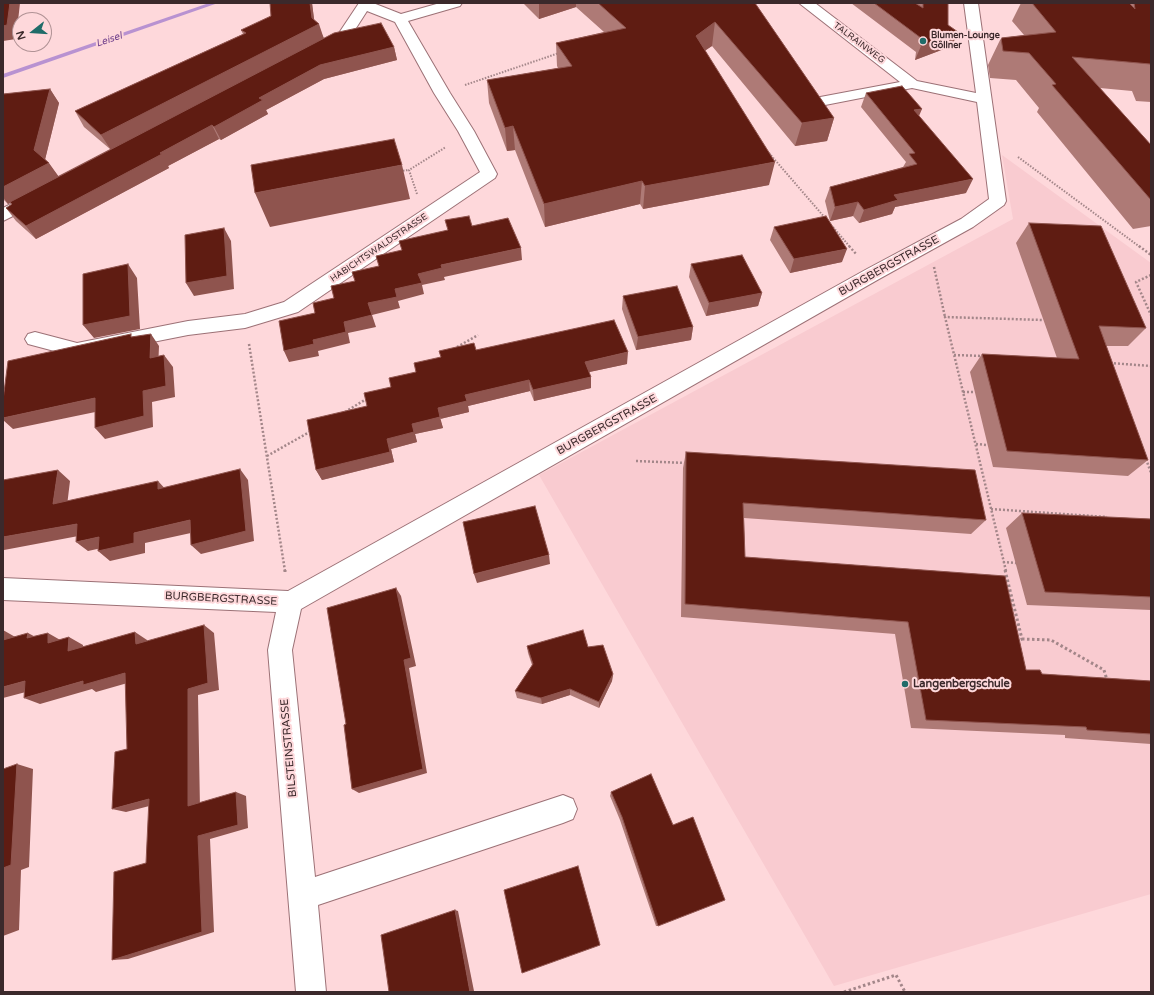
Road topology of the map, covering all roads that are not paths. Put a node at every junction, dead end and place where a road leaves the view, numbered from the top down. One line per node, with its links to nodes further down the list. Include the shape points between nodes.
1 (455, 3): 5 (street)
2 (806, 3): 7 (street, TALRAINWEG)
3 (971, 3): 8 (street, BURGBERGSTRASSE)
4 (365, 4): 5 (street); 6 (street, via 344,36)
5 (400, 19): 12 (street, HABICHTSWALDSTRASSE, via 489,174 291,307 245,321 188,328 78,350)
6 (310, 54)
7 (912, 84): 8 (street, TALRAINWEG); 9 (street, TALRAINWEG)
8 (984, 99): 14 (street, BURGBERGSTRASSE, via 998,201 967,223)
9 (820, 101)
10 (45, 193): 11 (street)
11 (3, 214)
12 (35, 339)
13 (3, 589): 14 (street, BURGBERGSTRASSE)
14 (290, 602): 16 (street, BILSTEINSTRASSE, via 280,650)
15 (563, 809): 16 (street)
16 (303, 895): 17 (street, BILSTEINSTRASSE)
17 (311, 992)

